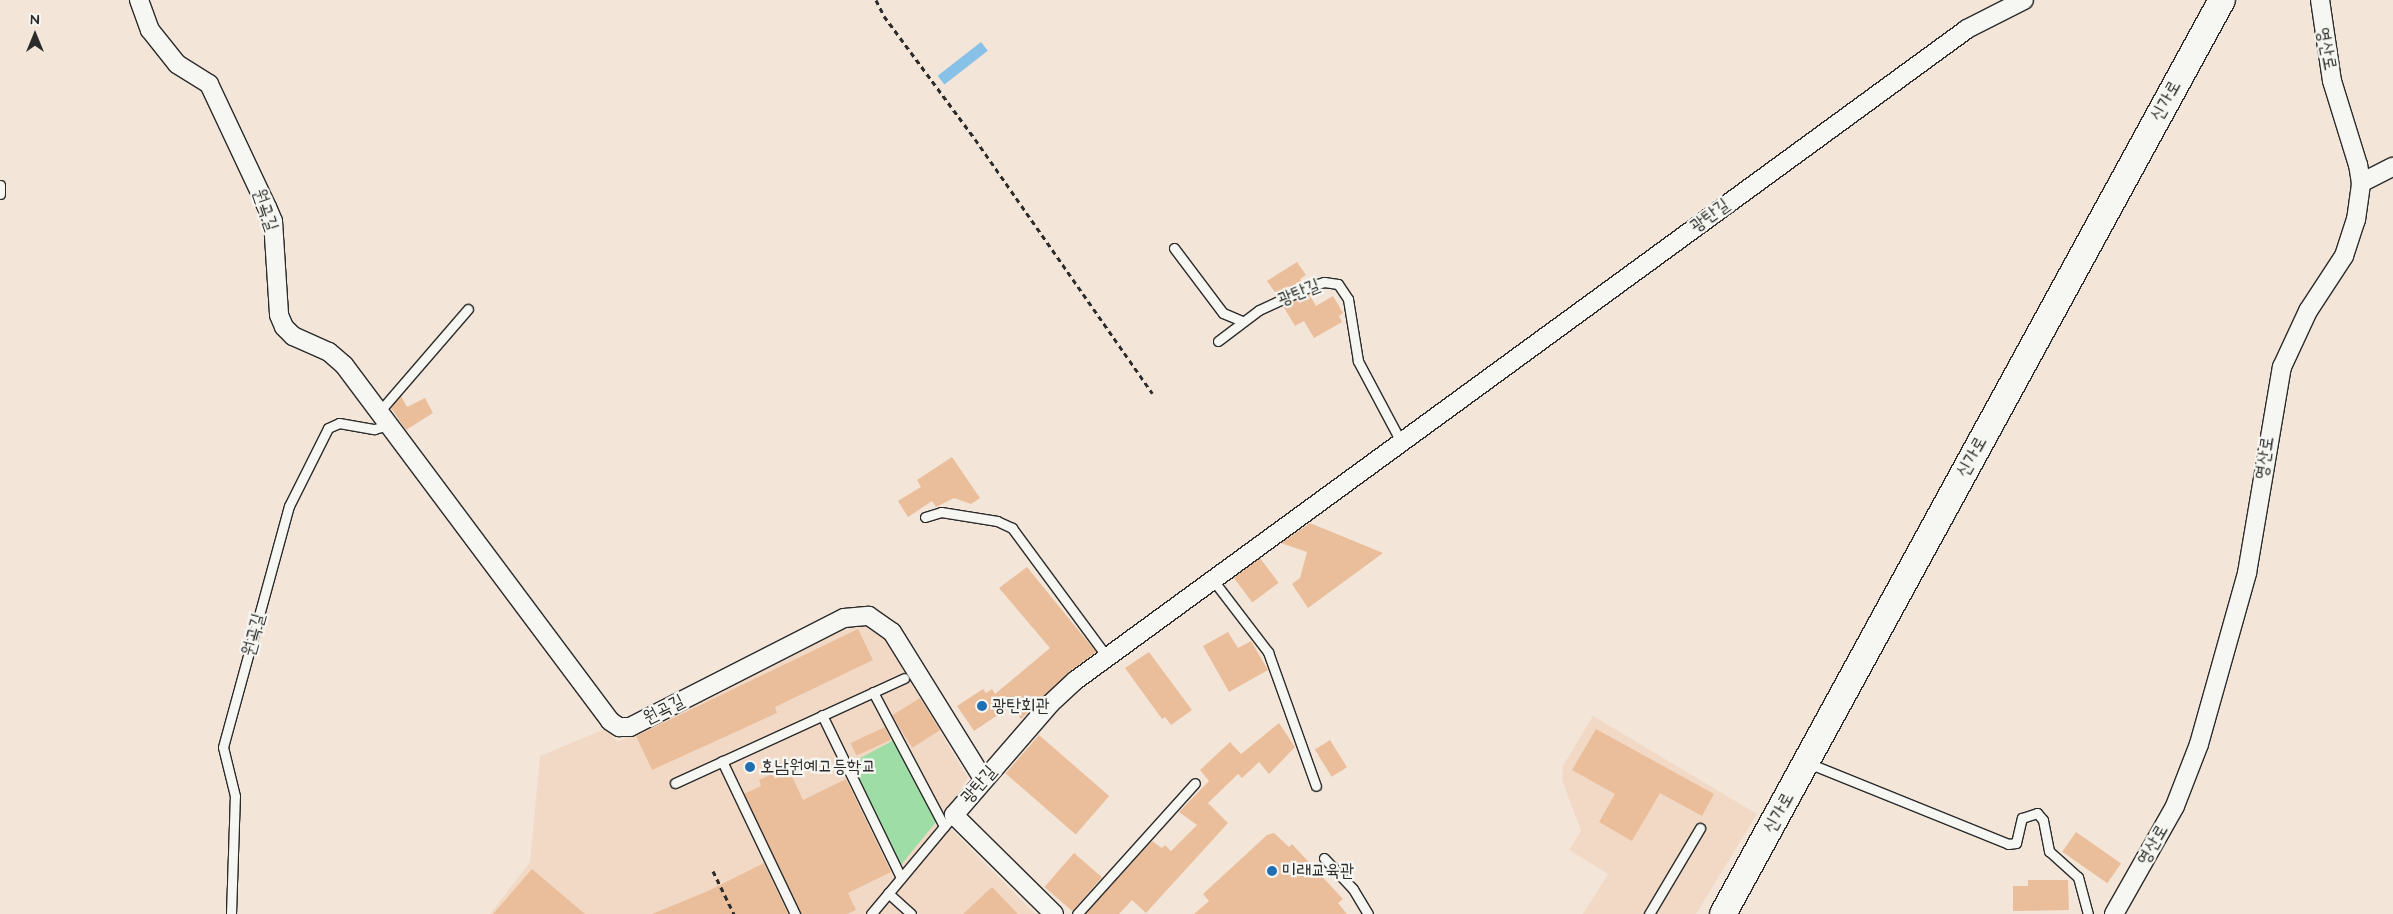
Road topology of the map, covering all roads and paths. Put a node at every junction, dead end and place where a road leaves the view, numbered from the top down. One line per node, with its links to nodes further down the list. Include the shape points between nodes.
1 (138, 0): 15 (street, 원곡길, via 150,30 177,64 209,84 267,207 273,221 279,315 284,327 293,336 336,357)
2 (876, 0): 14 (path, via 884,16 975,139)
3 (2024, 0): 16 (street, 광탄길, via 1967,29)
4 (2222, 0): 24 (street, 신가로)
5 (2320, 0): 7 (street, 영산로, via 2332,81)
6 (2393, 167): 7 (street)
7 (2361, 183): 46 (street, 영산로, via 2356,220 2344,256 2308,311 2282,367 2247,573 2199,744 2175,806)
8 (0, 185): 9 (lane)
9 (0, 194)
10 (1174, 248): 12 (lane, via 1223,313)
11 (468, 310): 15 (lane)
12 (1242, 321): 13 (lane, 광탄길); 16 (lane, 광탄길, via 1311,286 1324,282 1338,284 1348,299 1358,361)
13 (1218, 341)
14 (1152, 393)
15 (384, 419): 25 (street, 원곡길, via 614,725 630,727 844,618 868,616 892,632); 35 (lane, 원곡길, via 374,429 339,423 328,428 289,506 223,747 235,796)
16 (1401, 442): 18 (street, 광탄길)
17 (926, 517): 19 (lane, via 941,512 997,521 1012,528)
18 (1213, 580): 19 (street, 광탄길); 28 (lane, via 1268,652)
19 (1107, 657): 25 (street, 광탄길, via 1050,704)
20 (904, 678): 21 (lane)
21 (873, 692): 22 (lane); 29 (lane)
22 (822, 715): 23 (lane); 33 (lane)
23 (722, 761): 26 (lane); 37 (lane)
24 (1806, 762): 44 (street, 신가로); 45 (lane, via 2008,844 2016,843 2022,818 2038,813 2049,851 2078,877)
25 (984, 779): 29 (street, 광탄길)
26 (675, 783)
27 (1194, 783): 41 (lane)
28 (1316, 786)
29 (949, 820): 33 (lane); 40 (street, 광탄길)
30 (1700, 828): 43 (lane)
31 (1324, 858): 42 (lane, via 1354,889)
32 (713, 870): 36 (path)
33 (901, 878): 34 (lane)
34 (888, 893): 38 (lane); 39 (lane)
35 (231, 914)
36 (734, 914)
37 (795, 914)
38 (871, 914)
39 (911, 914)
40 (1054, 914)
41 (1077, 914)
42 (1368, 914)
43 (1649, 914)
44 (1723, 914)
45 (2088, 914)
46 (2114, 914)

